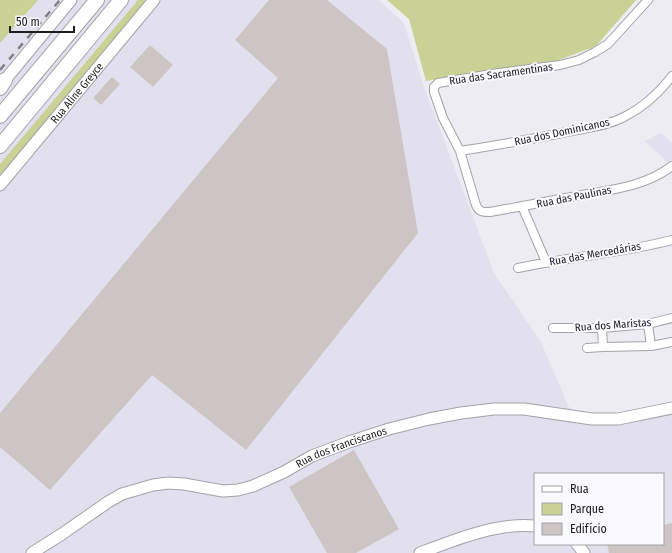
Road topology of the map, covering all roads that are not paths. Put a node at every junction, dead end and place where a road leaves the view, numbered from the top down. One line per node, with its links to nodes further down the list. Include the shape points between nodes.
1 (71, 0): 7 (main road)
2 (97, 0): 8 (highway)
3 (121, 0): 9 (highway)
4 (154, 0): 12 (main road, Rua Aline Greyce)
5 (648, 0): 10 (street, Rua das Sacramentinas, via 608,44 579,60 436,84 434,92 443,118)
6 (672, 76): 10 (street, Rua dos Dominicanos, via 641,107 622,118 548,136)
7 (2, 84)
8 (0, 116)
9 (0, 146)
10 (460, 151): 13 (street, Rua das Sacramentinas)
11 (672, 166): 14 (street, Rua das Paulinas, via 638,184)
12 (0, 185)
13 (476, 205): 14 (street, Rua das Paulinas, via 482,212)
14 (522, 206): 16 (street)
15 (672, 240): 16 (street, Rua das Mercedárias)
16 (546, 262): 17 (street, Rua das Mercedárias)
17 (518, 268)
18 (672, 318): 19 (street, Rua dos Maristas)
19 (648, 324): 21 (street, Rua dos Maristas); 23 (street)
20 (553, 328): 21 (street, Rua dos Maristas)
21 (602, 328): 24 (street)
22 (672, 342): 23 (street)
23 (651, 346): 24 (street)
24 (603, 347): 25 (street)
25 (587, 348)
26 (672, 408): 29 (main road, Rua dos Franciscanos, via 618,419 592,419 524,409 494,409 429,419 349,442 312,456 253,486 238,490 223,491 168,483 122,494)
27 (534, 526): 30 (main road, via 485,531)
28 (578, 545): 31 (main road)
29 (32, 553)
30 (420, 553)
31 (584, 553)

